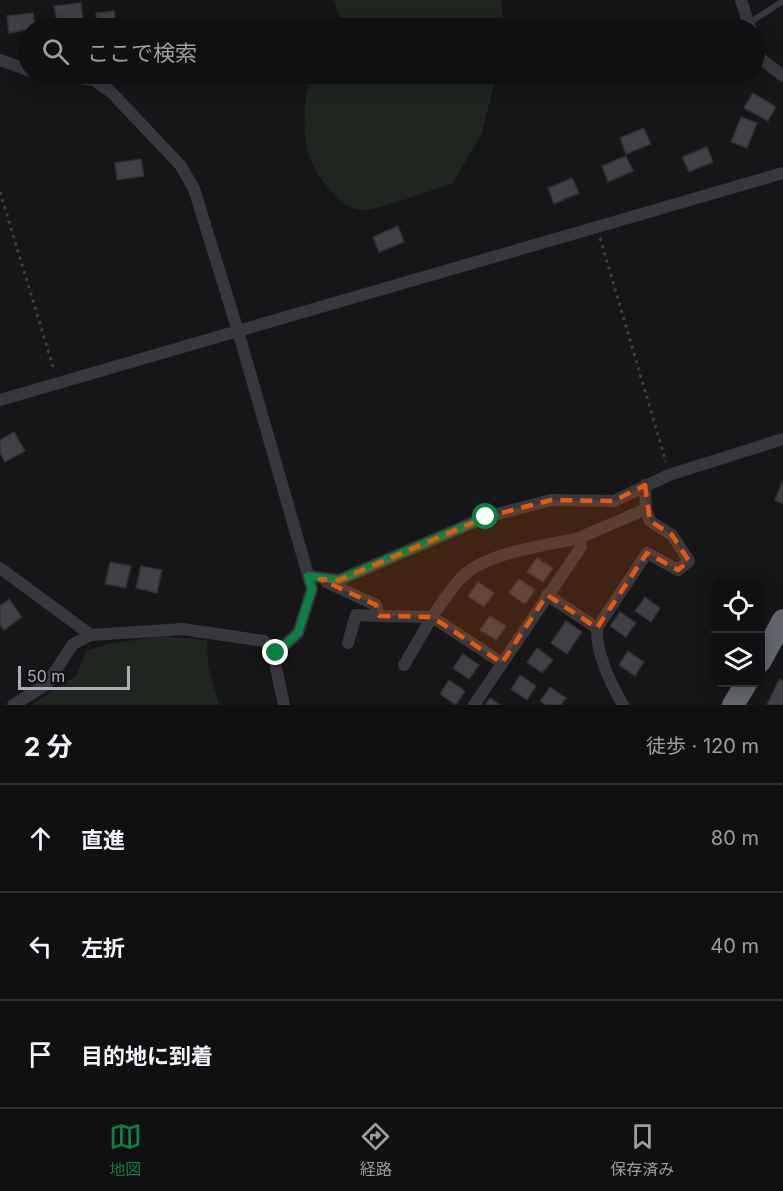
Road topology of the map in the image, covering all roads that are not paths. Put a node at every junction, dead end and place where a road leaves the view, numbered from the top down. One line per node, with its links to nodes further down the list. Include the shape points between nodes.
1 (741, 0): 3 (street)
2 (783, 1): 4 (lane)
3 (747, 18)
4 (761, 18)
5 (0, 60): 7 (street)
6 (765, 62): 8 (street)
7 (18, 66)
8 (783, 76)
9 (100, 84): 11 (street, via 181,166 194,189)
10 (783, 173): 11 (street)
11 (238, 331): 12 (street); 18 (street)
12 (0, 400)
13 (783, 439): 14 (street)
14 (645, 485): 15 (street); 18 (street, via 614,501 551,500 486,517 339,580)
15 (646, 510): 16 (street); 23 (street, via 650,521 672,535 689,561 678,570 647,553)
16 (579, 538): 19 (street, via 581,547); 21 (street, via 476,566 460,578)
17 (0, 568): 24 (street)
18 (314, 578): 20 (street, via 376,605); 26 (street, via 298,633)
19 (547, 595): 23 (street); 28 (street)
20 (379, 616): 21 (street); 25 (street, via 356,615)
21 (432, 617): 28 (street); 29 (street)
22 (783, 620): 27 (highway)
23 (597, 628): 34 (street, via 602,658)
24 (91, 635): 26 (street, via 183,629 264,641); 31 (street, via 73,644 46,685)
25 (348, 643)
26 (276, 653): 32 (street)
27 (765, 653)
28 (502, 663): 33 (street)
29 (404, 666)
30 (744, 687): 35 (highway)
31 (13, 705)
32 (284, 705)
33 (474, 705)
34 (623, 705)
35 (733, 705)

